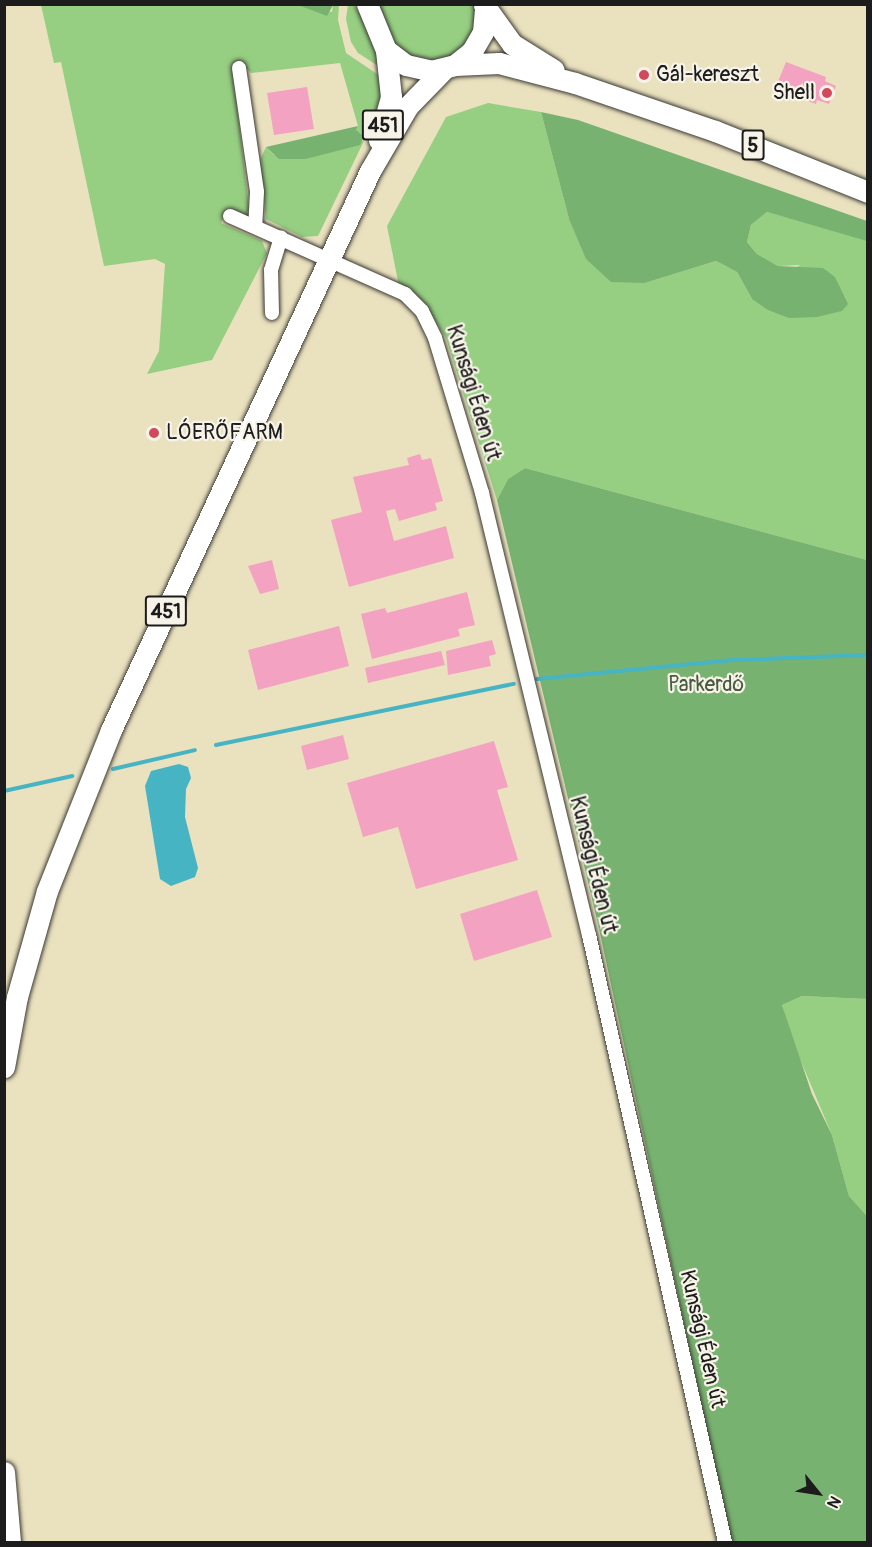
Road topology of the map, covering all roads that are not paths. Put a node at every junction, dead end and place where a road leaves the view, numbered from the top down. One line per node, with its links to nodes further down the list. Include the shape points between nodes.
1 (484, 7): 4 (main road, 5, via 478,42); 6 (main road, 5, via 512,44)
2 (372, 10): 3 (main road)
3 (386, 50): 4 (main road, 5, via 412,68); 7 (main road, 451, via 391,97)
4 (449, 67): 6 (main road, 5, via 499,63); 7 (main road, 451, via 408,106)
5 (239, 68): 10 (street, via 257,192)
6 (575, 83): 8 (main road, 5, via 715,131)
7 (370, 171): 12 (main road, 451)
8 (867, 192)
9 (230, 216): 10 (street, Kunsági Éden út)
10 (255, 226): 11 (street, Kunsági Éden út)
11 (281, 238): 12 (street, Kunsági Éden út); 13 (street, via 271,270)
12 (327, 258): 14 (main road, 451, via 111,730 65,843 28,951); 17 (street, Kunsági Éden út, via 415,301 427,318 441,360 482,493 589,935)
13 (272, 313)
14 (4, 1067)
15 (4, 1472): 16 (main road)
16 (10, 1542)
17 (725, 1542)

